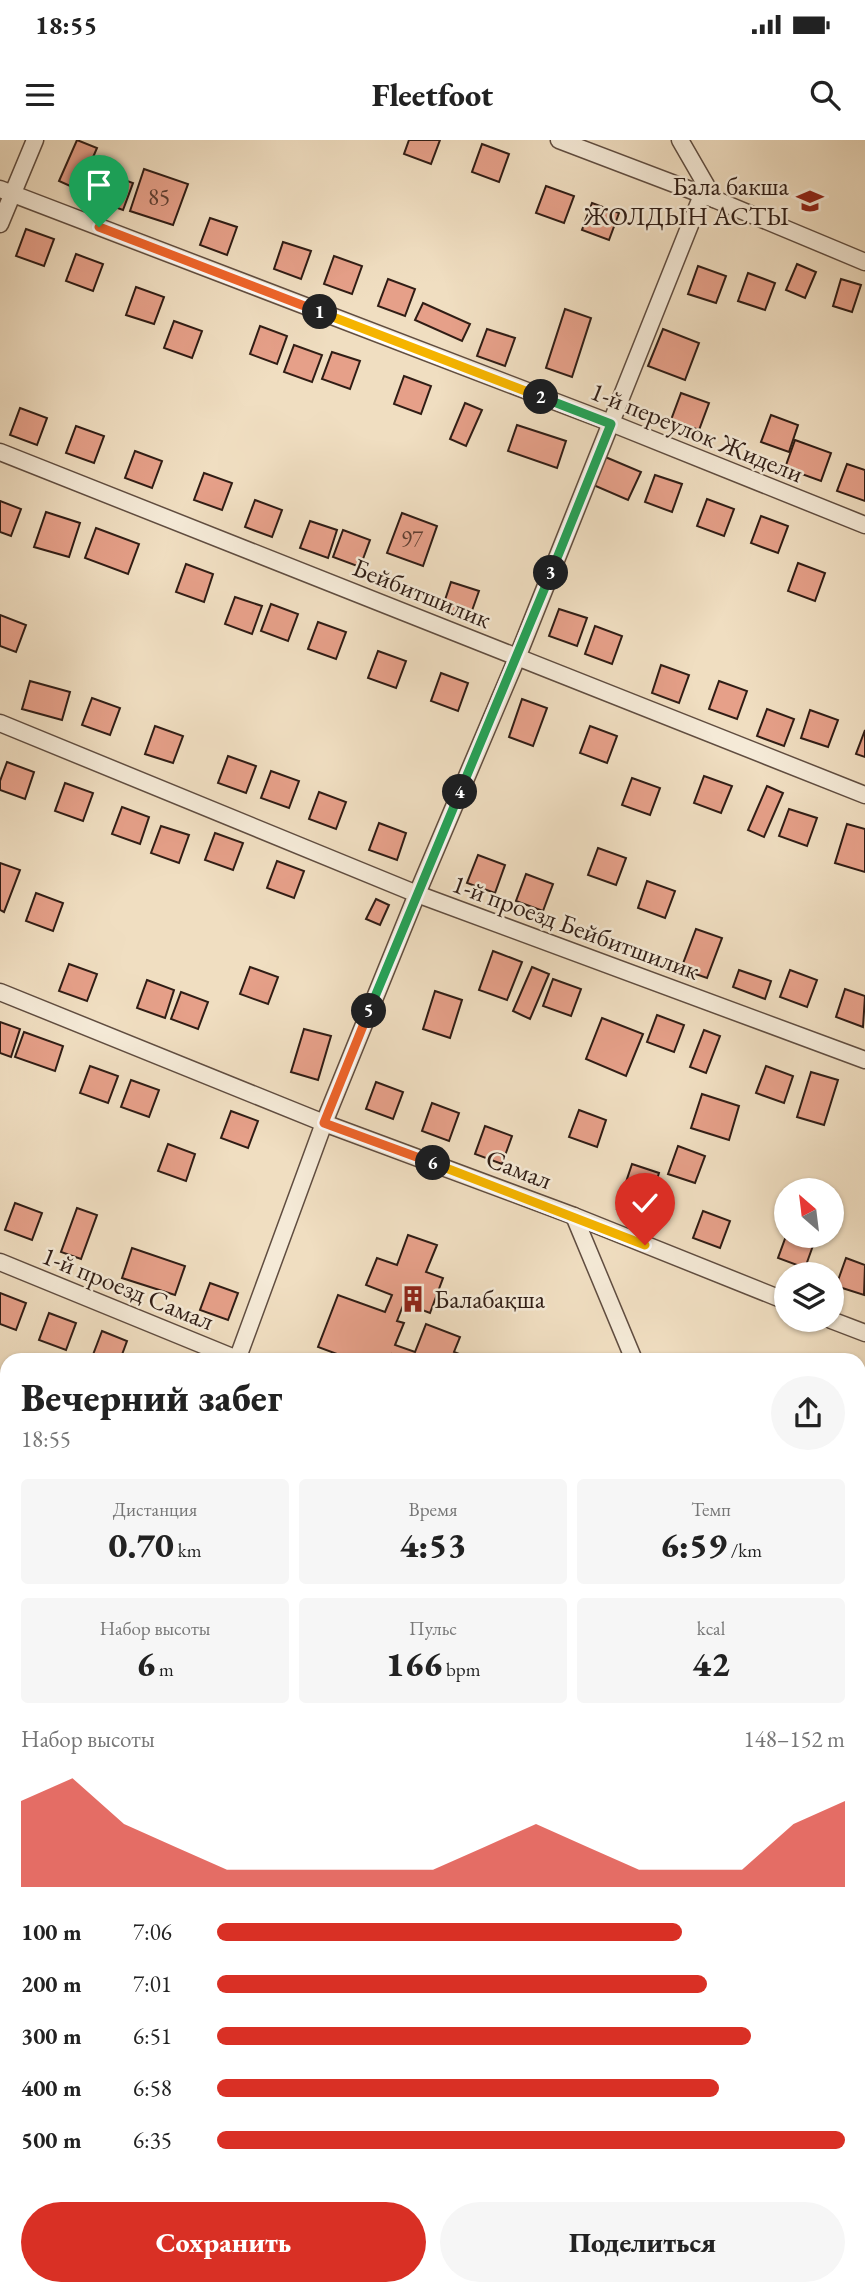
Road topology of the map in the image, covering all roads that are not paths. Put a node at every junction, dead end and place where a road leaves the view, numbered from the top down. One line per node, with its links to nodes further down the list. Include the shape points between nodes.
1 (35, 140): 4 (street)
2 (559, 140): 5 (street)
3 (680, 140): 5 (street)
4 (6, 192): 6 (street); 8 (street, 1-й переулок Жидели)
5 (708, 197): 7 (street); 8 (street)
6 (0, 224)
7 (865, 262)
8 (611, 424): 10 (street, 1-й переулок Жидели); 11 (street)
9 (0, 452): 11 (street, Бейбитшилик)
10 (865, 525)
11 (517, 658): 13 (street, Бейбитшилик); 14 (street)
12 (0, 723): 14 (street, 1-й проезд Бейбитшилик)
13 (865, 795)
14 (417, 894): 16 (street, 1-й проезд Бейбитшилик); 17 (street)
15 (0, 992): 17 (street, Самал)
16 (865, 1060)
17 (324, 1123): 18 (street, Самал); 24 (street)
18 (574, 1216): 20 (street, Самал); 25 (street)
19 (0, 1262): 23 (street, 1-й проезд Самал)
20 (774, 1296)
21 (844, 1325): 22 (street)
22 (865, 1333)
23 (222, 1353)
24 (239, 1353)
25 (631, 1353)

